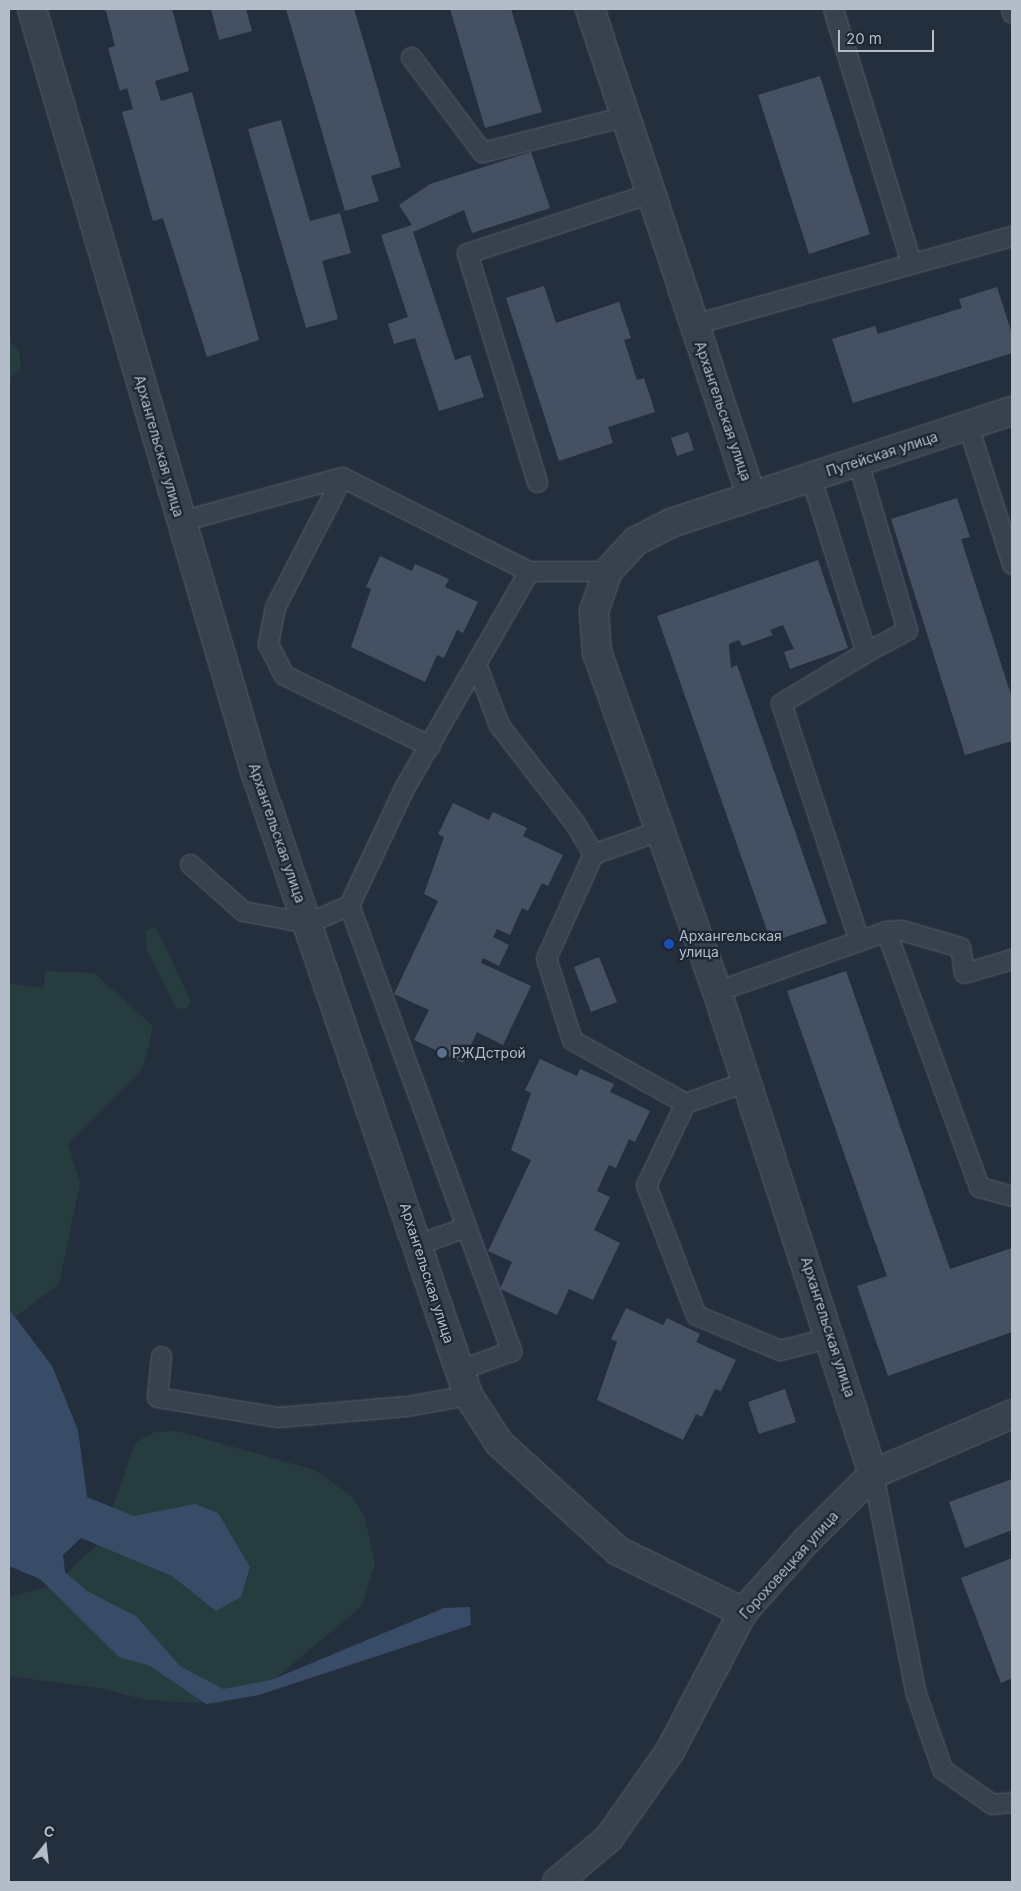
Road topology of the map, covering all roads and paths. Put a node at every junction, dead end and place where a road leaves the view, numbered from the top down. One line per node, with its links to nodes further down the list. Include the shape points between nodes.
1 (32, 9): 19 (street, Архангельская улица)
2 (590, 9): 7 (street, Архангельская улица)
3 (833, 9): 10 (lane)
4 (1011, 9): 5 (lane)
5 (1012, 13)
6 (411, 57): 7 (lane, via 482,152)
7 (625, 116): 8 (street, Архангельская улица)
8 (651, 193): 11 (street, Архангельская улица); 17 (lane, via 467,253)
9 (1012, 236): 10 (lane)
10 (911, 262): 11 (lane)
11 (694, 324): 18 (street, Архангельская улица)
12 (1012, 411): 13 (street, Путейская улица)
13 (968, 426): 14 (street, Путейская улица); 20 (lane)
14 (858, 462): 16 (street, Путейская улица); 23 (lane, via 907,630)
15 (342, 477): 19 (lane); 21 (lane); 25 (lane, via 275,607 268,644 284,675)
16 (810, 478): 18 (street, Путейская улица); 23 (lane)
17 (537, 482)
18 (751, 495): 22 (street, Архангельская улица, via 671,522 636,541)
19 (181, 521): 30 (street, Архангельская улица, via 254,771)
20 (1012, 564)
21 (529, 571): 22 (lane); 24 (lane)
22 (608, 571): 26 (street, Архангельская улица, via 594,611 597,653)
23 (866, 652): 32 (lane, via 781,703)
24 (476, 664): 25 (lane); 27 (lane, via 499,724 574,822)
25 (430, 746): 29 (lane, via 404,788)
26 (660, 830): 27 (lane); 34 (street, Архангельская улица)
27 (593, 854): 36 (lane, via 546,958 572,1040)
28 (190, 864): 30 (lane, via 243,911)
29 (349, 905): 30 (lane); 38 (lane)
30 (308, 922): 39 (street, Архангельская улица)
31 (886, 931): 32 (lane); 33 (lane, via 901,930 960,947 964,972); 37 (lane, via 979,1187)
32 (859, 940): 34 (lane)
33 (1012, 959)
34 (717, 991): 35 (street, Архангельская улица)
35 (746, 1081): 36 (lane); 40 (street, Архангельская улица)
36 (685, 1103): 40 (lane, via 646,1185 696,1315 780,1350)
37 (1012, 1196)
38 (463, 1228): 39 (lane); 42 (lane, via 510,1351)
39 (418, 1244): 42 (street, Архангельская улица)
40 (831, 1337): 45 (street, Архангельская улица)
41 (161, 1356): 43 (lane, via 157,1397 278,1417 407,1406)
42 (459, 1370): 43 (street, Архангельская улица)
43 (468, 1395): 46 (street, Архангельская улица, via 499,1443 618,1550)
44 (1012, 1414): 45 (street, Гороховецкая улица)
45 (873, 1474): 46 (street, Гороховецкая улица); 47 (lane, via 915,1691 942,1769 992,1804)
46 (743, 1612): 48 (street, Гороховецкая улица, via 670,1751 608,1838)
47 (1012, 1802)
48 (558, 1882)

